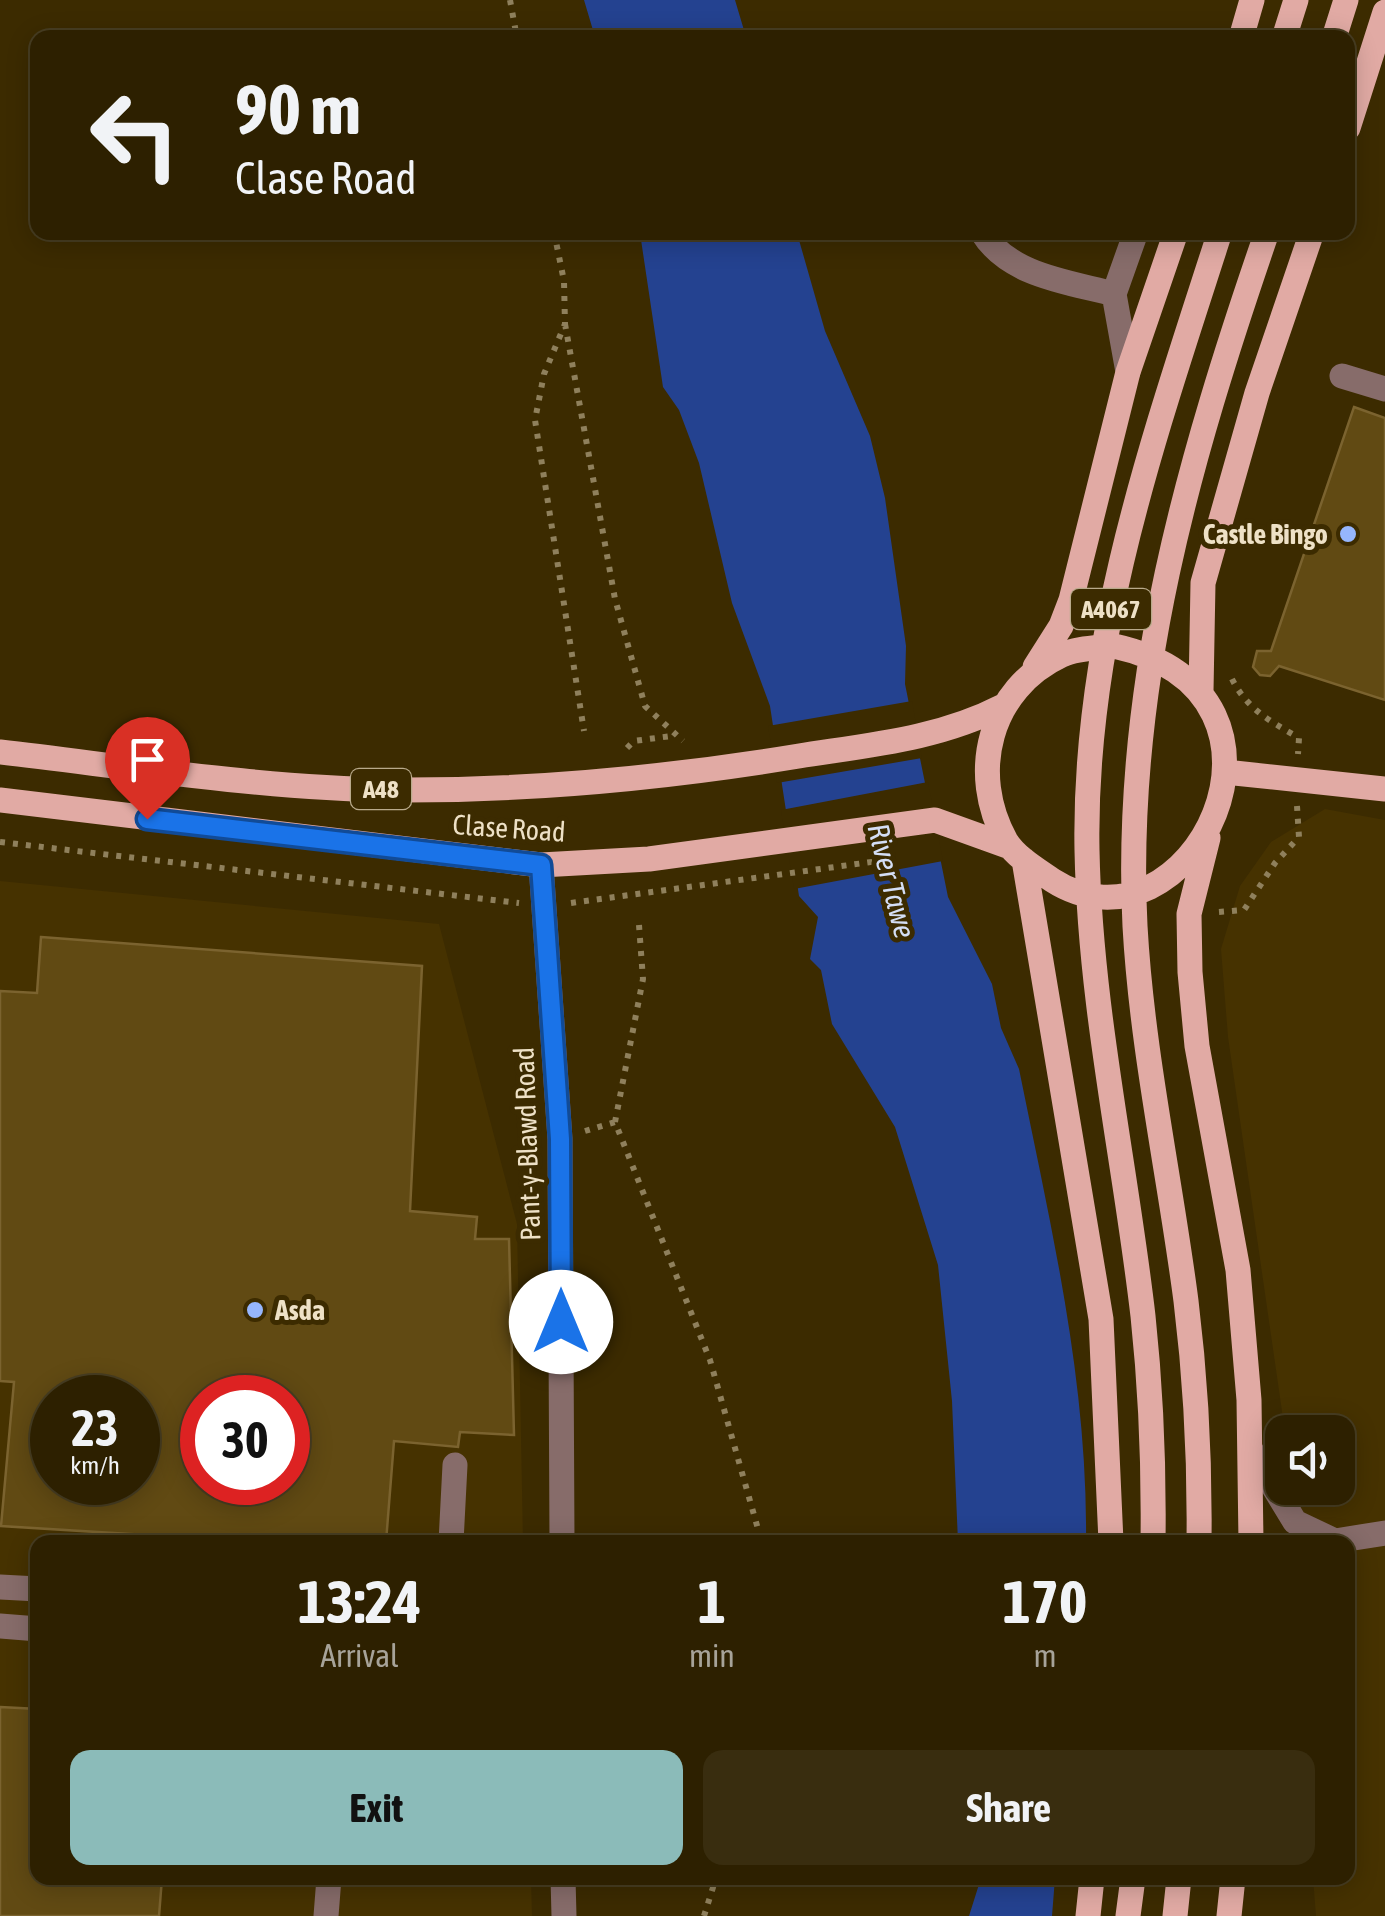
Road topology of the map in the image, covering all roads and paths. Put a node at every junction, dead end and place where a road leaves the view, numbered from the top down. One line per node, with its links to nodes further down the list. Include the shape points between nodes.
1 (510, 0): 6 (path)
2 (1252, 0): 7 (main road)
3 (1296, 0): 8 (main road)
4 (1346, 0): 9 (main road)
5 (1385, 12): 10 (main road)
6 (516, 30)
7 (1243, 30)
8 (1287, 30)
9 (1337, 30)
10 (1355, 106)
11 (556, 240): 19 (path)
12 (987, 240): 18 (street, via 1024,269)
13 (1133, 240): 18 (street)
14 (1173, 240): 20 (main road)
15 (1217, 240): 49 (main road, A4067, via 1138,483 1088,753 1095,998 1143,1315)
16 (1264, 240): 50 (main road, A4067, via 1185,489 1148,664 1138,756 1136,926 1186,1302 1200,1443)
17 (1309, 240): 25 (main road, via 1203,583)
18 (1114, 294): 20 (street)
19 (564, 324): 27 (path, via 535,420); 29 (path, via 616,599 645,706 672,736 634,741)
20 (1128, 372): 24 (main road, via 1071,600)
21 (1342, 376): 22 (street)
22 (1385, 389)
23 (1224, 665): 31 (path, via 1242,699 1298,738)
24 (1030, 675): 25 (main road, via 1064,654 1114,646 1154,654); 26 (main road)
25 (1201, 691): 30 (main road, via 1220,727)
26 (1003, 706): 28 (main road, Clase Road / A48, via 918,737 573,784 391,790); 36 (main road, via 987,751 987,794)
27 (584, 730)
28 (0, 752)
29 (622, 753)
30 (1225, 772): 31 (main road); 34 (main road)
31 (1296, 778): 32 (main road); 40 (path, via 1299,837 1244,910)
32 (1385, 789)
33 (0, 800): 38 (main road, Clase Road / A48)
34 (1214, 814): 36 (main road, via 1192,853 1162,882 1122,896 1066,888); 40 (main road)
35 (0, 842): 39 (path)
36 (1017, 853): 38 (main road, Clase Road / A48, via 935,820 649,859); 48 (main road, via 1102,1319)
37 (902, 858): 39 (path)
38 (541, 865): 39 (street, Pant-y-Blawd Road)
39 (544, 906): 46 (street, Pant-y-Blawd Road, via 560,1139)
40 (1189, 914): 42 (main road, via 1197,1046 1238,1270)
41 (639, 924): 47 (path, via 643,979 614,1122 710,1360)
42 (1251, 1450): 51 (main road); 52 (street, via 1295,1522)
43 (455, 1465): 45 (street)
44 (1385, 1533): 53 (street)
45 (451, 1535)
46 (562, 1535)
47 (758, 1535)
48 (1111, 1535)
49 (1153, 1535)
50 (1199, 1535)
51 (1250, 1535)
52 (1322, 1535)
53 (1355, 1539)
54 (0, 1587): 55 (street)
55 (30, 1589)
56 (0, 1626): 57 (street)
57 (30, 1628)
58 (328, 1885): 65 (street)
59 (564, 1885): 66 (street)
60 (714, 1885): 67 (path)
61 (1091, 1885): 68 (main road)
62 (1132, 1885): 69 (main road)
63 (1178, 1885): 70 (main road)
64 (1232, 1885): 71 (main road)
65 (326, 1916)
66 (564, 1916)
67 (704, 1916)
68 (1088, 1916)
69 (1128, 1916)
70 (1175, 1916)
71 (1229, 1916)

